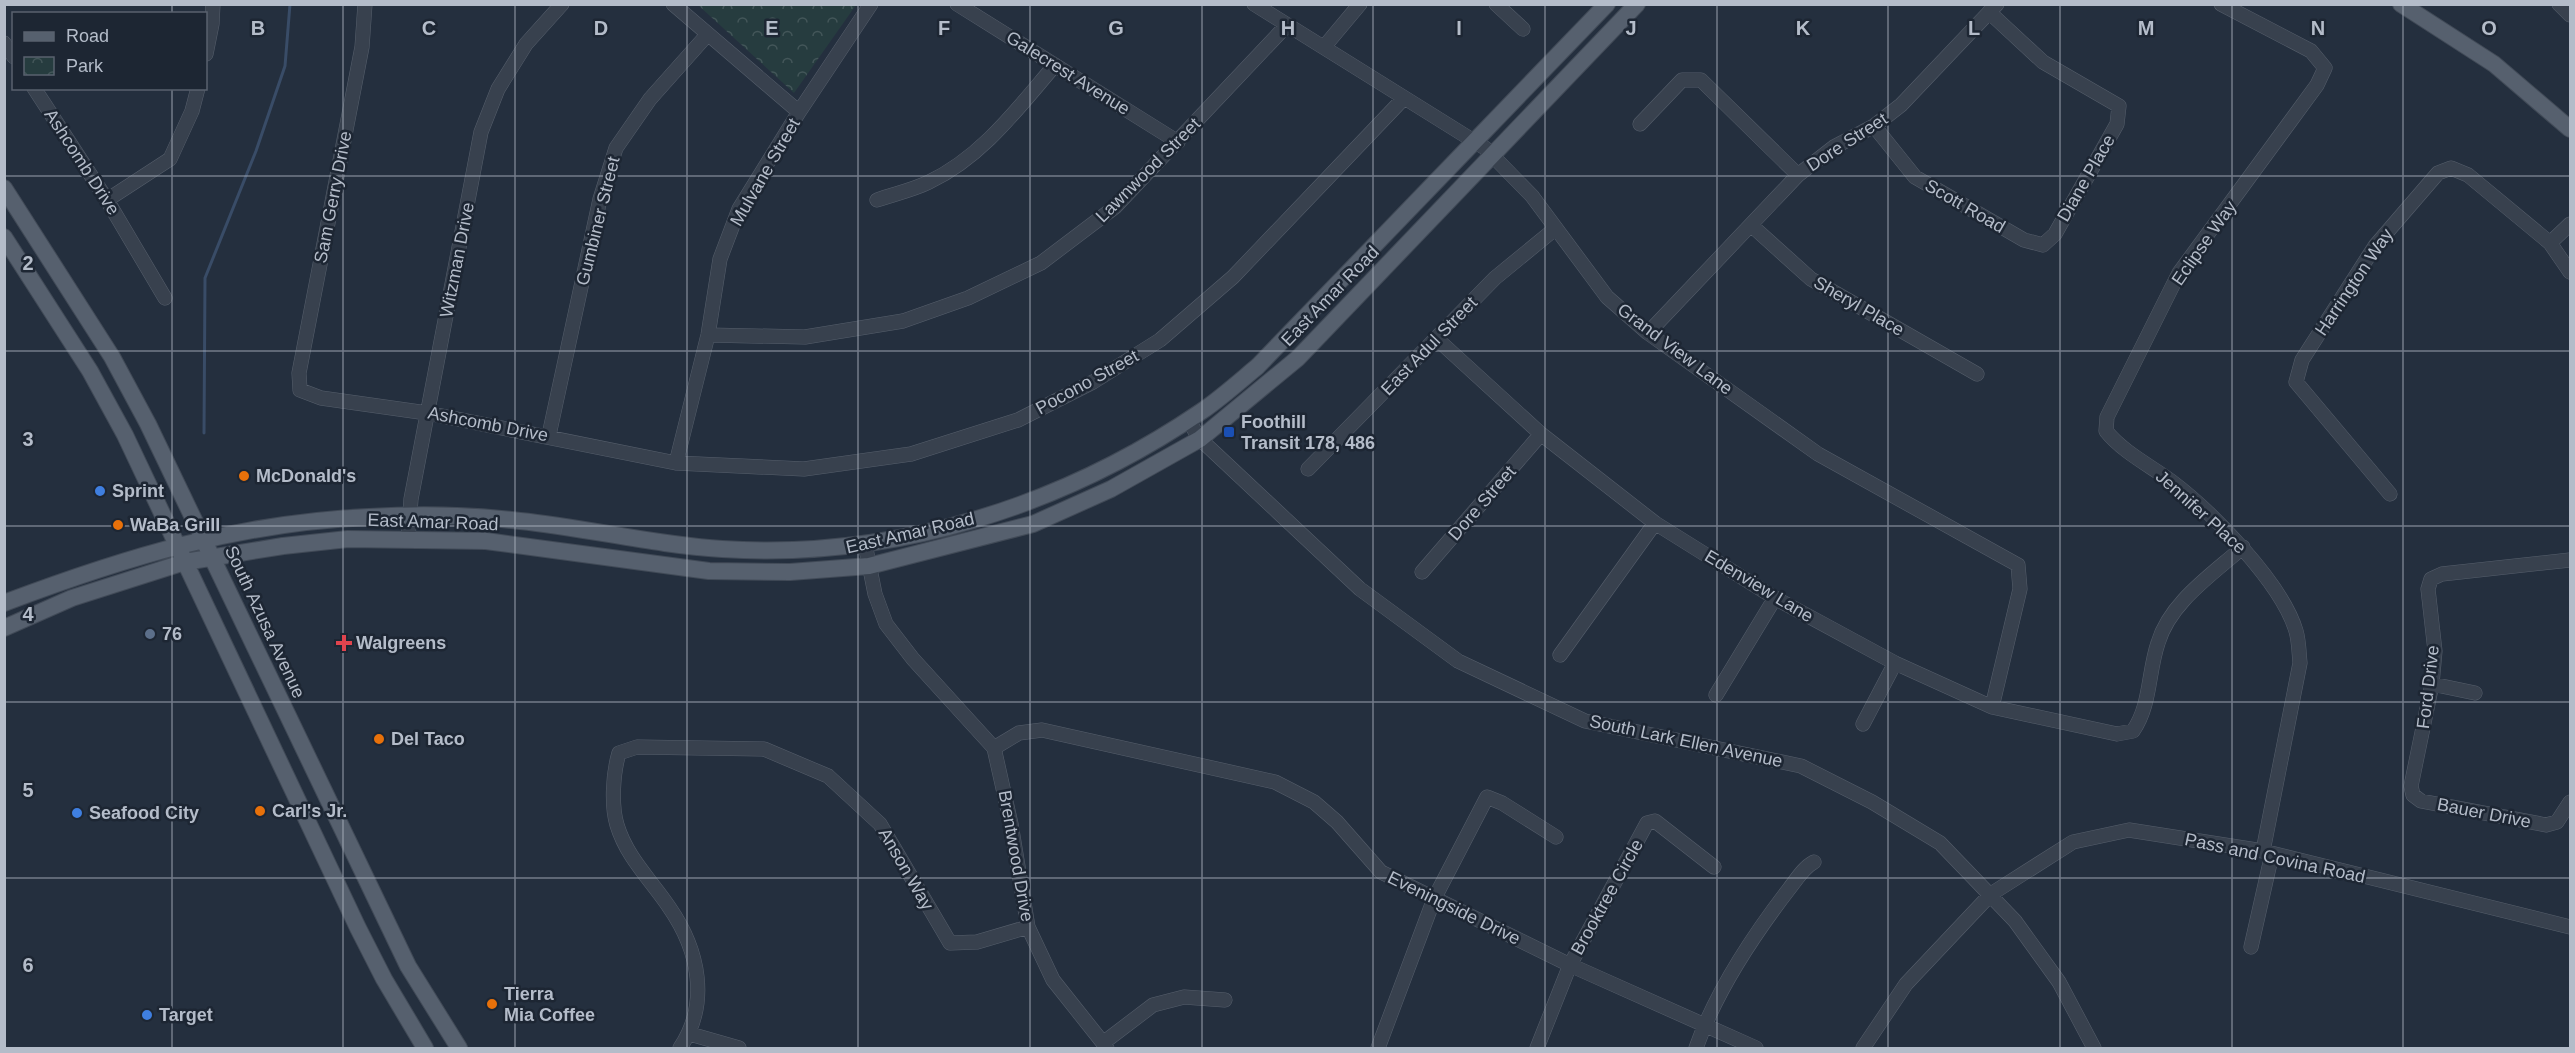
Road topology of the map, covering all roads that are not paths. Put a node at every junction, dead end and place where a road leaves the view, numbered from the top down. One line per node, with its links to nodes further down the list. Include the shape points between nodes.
1 (213, 4): 21 (street)
2 (365, 4): 51 (street, Sam Gerry Drive, via 362,47 299,373)
3 (562, 4): 52 (street, Witzman Drive, via 526,44 498,89 481,132)
4 (673, 4): 19 (street)
5 (871, 4): 26 (street, Mulvane Street)
6 (957, 4): 22 (street, Galecrest Avenue)
7 (1254, 4): 17 (street, Grand View Lane)
8 (1360, 4): 20 (street)
9 (1496, 4): 18 (street)
10 (1607, 4): 31 (main road, East Amar Road)
11 (1637, 4): 32 (main road, East Amar Road)
12 (2221, 4): 54 (street, Eclipse Way, via 2311,51 2325,68 2317,85 2179,273 2107,417)
13 (2402, 4): 29 (main road, via 2494,64)
14 (2559, 4): 16 (street)
15 (1993, 8): 28 (street, Dore Street, via 1901,105); 42 (street, Diane Place, via 2043,62 2119,106 2117,124 2055,234)
16 (2571, 15)
17 (1287, 25): 20 (street, Grand View Lane); 30 (street, Lawnwood Street)
18 (1523, 29)
19 (707, 35): 26 (street); 56 (street, Gumbiner Street, via 650,99 616,148 600,199)
20 (1324, 47): 25 (street, Grand View Lane)
21 (207, 49)
22 (1055, 65): 30 (street, Galecrest Avenue); 36 (street, via 975,153 930,182)
23 (35, 90): 35 (street, Ashcomb Drive)
24 (197, 90): 35 (street, via 170,159)
25 (1404, 98): 31 (street, Grand View Lane); 58 (street, Pocono Street, via 1233,277 1160,340 1018,420 911,454 804,469)
26 (799, 112): 47 (street, Mulvane Street, via 739,209 720,259)
27 (1641, 124): 33 (street, via 1682,80 1701,80)
28 (1874, 126): 33 (street, Dore Street, via 1834,147); 42 (street, Scott Road, via 1915,177 2024,240)
29 (2571, 129)
30 (1178, 142): 47 (street, Lawnwood Street, via 1115,207 1041,263 968,298 903,321 805,337)
31 (1476, 142): 32 (street, Grand View Lane); 53 (main road, East Amar Road, via 1278,349)
32 (1493, 155): 39 (street, Grand View Lane); 57 (main road, East Amar Road, via 1298,358)
33 (1798, 175): 38 (street, Dore Street)
34 (4, 188): 45 (main road, South Azusa Avenue)
35 (107, 200): 44 (street, Ashcomb Drive)
36 (877, 200)
37 (2571, 224): 41 (street)
38 (1750, 225): 46 (street, Dore Street); 50 (street, Sheryl Place, via 1811,279)
39 (1556, 228): 46 (street, Grand View Lane, via 1607,297); 48 (street, East Adul Street, via 1495,278)
40 (4, 237): 49 (main road)
41 (2550, 243): 43 (street); 60 (street, Harrington Way, via 2468,174 2451,168 2438,173 2375,246 2302,360 2296,382)
42 (2043, 244)
43 (2571, 272)
44 (165, 298)
45 (96, 332): 49 (main road); 63 (main road, South Azusa Avenue, via 148,424)
46 (1648, 333): 81 (street, Grand View Lane, via 1818,454 2018,565 2020,589)
47 (708, 335): 58 (street, Mulvane Street)
48 (1437, 339): 55 (street, Edenview Lane); 59 (street, East Adul Street)
49 (72, 343): 66 (main road, via 125,435)
50 (1977, 374)
51 (300, 390): 52 (street, Ashcomb Drive, via 321,398)
52 (427, 412): 56 (street, Ashcomb Drive); 61 (street, Witzman Drive)
53 (1188, 420): 57 (street, South Lark Ellen Avenue); 65 (main road, East Amar Road, via 1104,469 1032,501 972,522)
54 (2106, 431): 67 (street, Jennifer Place, via 2114,441 2173,482)
55 (1541, 434): 62 (street, Edenview Lane); 72 (street, Dore Street)
56 (549, 435): 58 (street, Ashcomb Drive)
57 (1200, 439): 71 (main road, East Amar Road, via 1111,489 1033,524); 92 (street, South Lark Ellen Avenue, via 1359,589 1458,661 1585,721 1801,766 1940,843)
58 (676, 463)
59 (1308, 470)
60 (2390, 494)
61 (410, 517): 63 (main road, East Amar Road, via 325,520); 64 (street, Witzman Drive); 65 (main road, East Amar Road, via 517,520 651,542 724,549 809,549)
62 (1655, 523): 73 (street, Edenview Lane); 76 (street)
63 (204, 539): 66 (main road, East Amar Road); 68 (main road, South Azusa Avenue)
64 (408, 539): 68 (main road, East Amar Road, via 348,539); 71 (main road, East Amar Road, via 486,541 709,571 790,572)
65 (865, 544): 71 (street)
66 (177, 546): 70 (main road); 74 (main road, East Amar Road)
67 (2243, 547): 81 (street, Edenview Lane, via 2175,609 2158,641 2143,717 2133,730 2117,734); 89 (street, Jennifer Place, via 2286,608 2297,632 2300,663)
68 (214, 558): 70 (main road, East Amar Road); 86 (main road, South Azusa Avenue)
69 (2571, 560): 78 (street, Ford Drive, via 2442,574 2431,579 2428,589 2435,651)
70 (184, 562): 75 (main road, East Amar Road, via 72,598); 87 (main road)
71 (868, 566): 83 (street, via 886,624)
72 (1422, 572)
73 (1774, 598): 77 (street, Edenview Lane); 80 (street)
74 (4, 603)
75 (4, 628)
76 (1560, 655)
77 (1895, 663): 81 (street, Edenview Lane); 82 (street)
78 (2432, 684): 79 (street); 84 (street, Ford Drive, via 2411,786)
79 (2475, 693)
80 (1716, 695)
81 (1992, 707)
82 (1863, 724)
83 (994, 748): 93 (street, Eveningside Drive, via 1019,733 1042,730 1275,782 1314,802 1381,872); 94 (street, Brentwood Drive)
84 (2413, 795): 85 (street, Bauer Drive, via 2421,801 2546,825 2557,822)
85 (2571, 802)
86 (338, 820): 87 (main road); 103 (main road, South Azusa Avenue, via 408,966)
87 (312, 831): 102 (main road, via 384,979)
88 (1556, 837): 93 (street, via 1487,797)
89 (2268, 853): 92 (street, Pass and Covina Road, via 2129,830 2073,842); 95 (street, Pass and Covina Road); 96 (street, Jennifer Place)
90 (1814, 862): 99 (street, via 1744,952)
91 (1714, 867): 97 (street, Brooktree Circle, via 1650,820)
92 (1991, 894): 110 (street, Pass and Covina Road, via 1906,984); 111 (street, South Lark Ellen Avenue, via 2046,962)
93 (1434, 899): 97 (street, Eveningside Drive); 106 (street)
94 (1028, 927): 100 (street, Anson Way, via 977,942 950,943 880,824 828,776 764,750 637,747 619,753 613,772 617,825 637,866 669,906 685,934 697,967 698,1002); 101 (street, Brentwood Drive, via 1053,980)
95 (2571, 927)
96 (2251, 947)
97 (1570, 965): 99 (street, Eveningside Drive); 107 (street, Brooktree Circle)
98 (1225, 1000): 101 (street, via 1184,997 1153,1005)
99 (1704, 1024): 108 (street); 109 (street, Eveningside Drive)
100 (690, 1034): 104 (street); 105 (street)
101 (1105, 1046)
102 (425, 1048)
103 (459, 1048)
104 (680, 1048)
105 (739, 1048)
106 (1378, 1048)
107 (1537, 1048)
108 (1696, 1048)
109 (1756, 1048)
110 (1863, 1048)
111 (2094, 1048)

